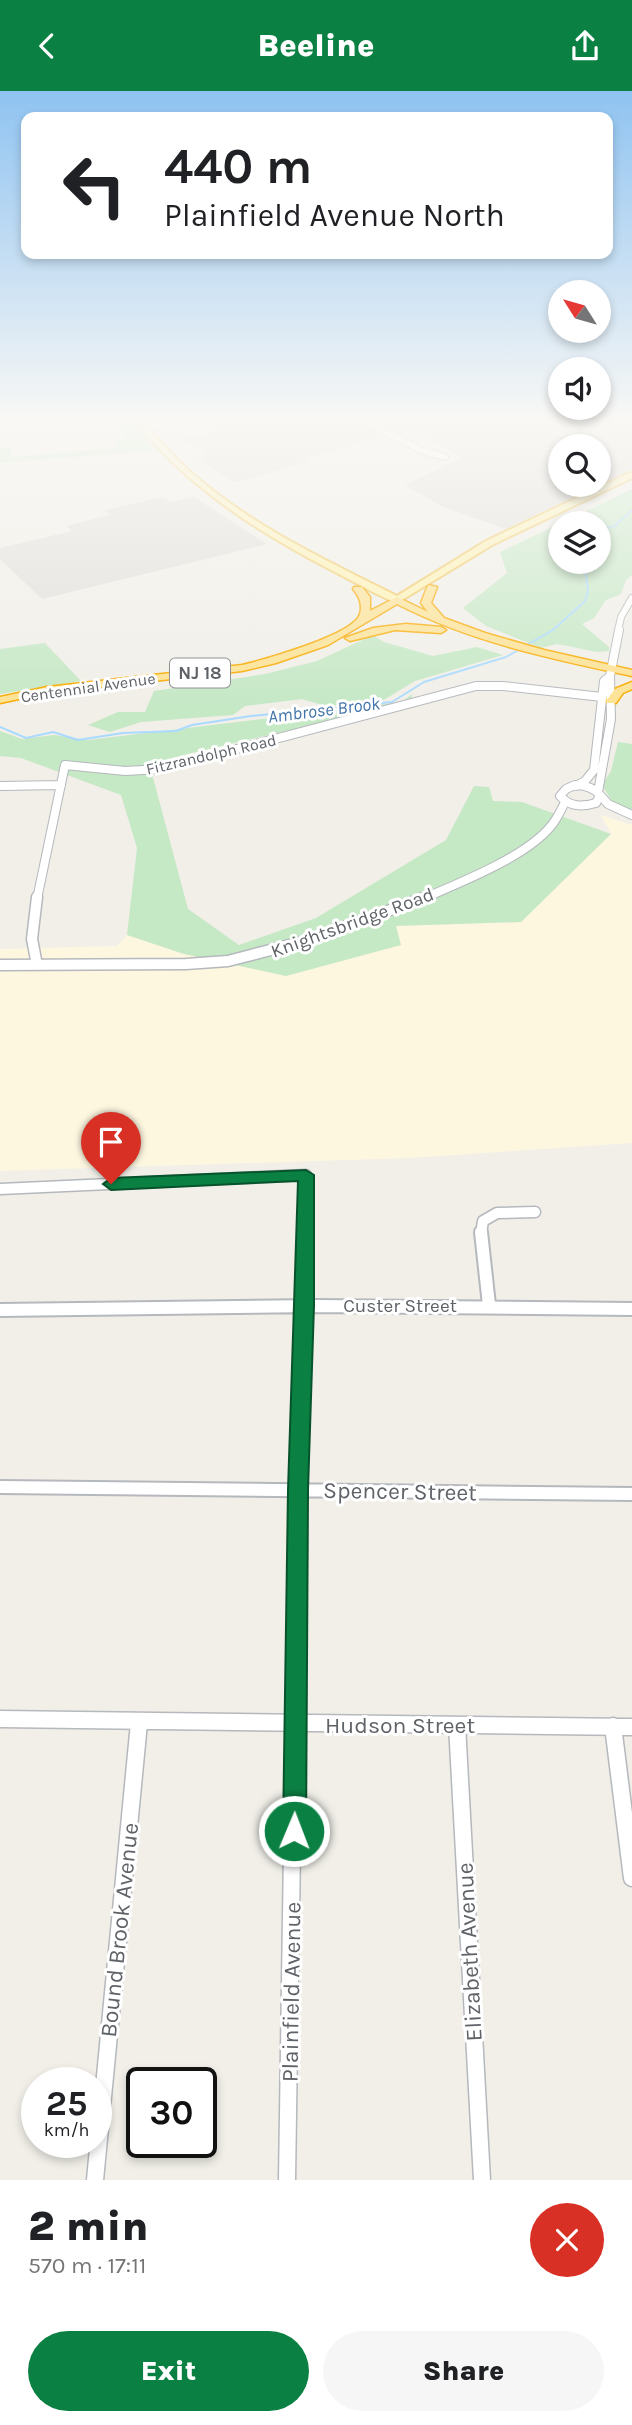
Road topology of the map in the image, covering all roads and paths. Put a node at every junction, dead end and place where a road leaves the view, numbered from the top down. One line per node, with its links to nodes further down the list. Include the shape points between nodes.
1 (227, 514): 7 (main road)
2 (238, 514): 6 (main road)
3 (548, 514): 5 (main road, Centennial Avenue)
4 (562, 514): 5 (main road, Centennial Avenue)
5 (428, 585): 6 (main road); 9 (main road, Centennial Avenue); 11 (highway, via 426,603)
6 (370, 586): 9 (main road)
7 (358, 589): 9 (main road); 10 (highway, via 365,597 365,614)
8 (632, 598): 13 (street, via 621,617)
9 (396, 604): 10 (highway, Centennial Avenue / NJ 18); 11 (highway); 12 (highway, Centennial Avenue)
10 (359, 623): 17 (highway, Centennial Avenue / NJ 18, via 324,643 262,663)
11 (443, 625): 12 (highway, NJ 18, via 387,626); 13 (highway, NJ 18); 13 (highway, NJ 18, via 526,657)
12 (350, 638): 18 (highway, Centennial Avenue / NJ 18, via 268,668 43,696)
13 (611, 672): 14 (highway, NJ 18); 15 (highway, NJ 18); 16 (street, via 614,683)
14 (632, 673)
15 (632, 683): 16 (highway)
16 (607, 699): 19 (street, Fitzrandolph Road, via 476,686 160,769 65,765); 21 (street, via 594,770); 22 (street)
17 (0, 700)
18 (0, 706)
19 (61, 785): 20 (street); 29 (street, via 34,909 32,939)
20 (0, 786)
21 (576, 786): 22 (street); 23 (street, Knightsbridge Road, via 560,793)
22 (599, 793): 24 (street, Knightsbridge Road, via 599,801); 25 (street, via 604,802)
23 (565, 802): 24 (street); 27 (street, Knightsbridge Road)
24 (584, 806): 25 (street); 27 (street, Knightsbridge Road)
25 (621, 811): 26 (street)
26 (632, 815)
27 (558, 819): 29 (street, Knightsbridge Road, via 530,844 488,870 367,921 263,953 206,963)
28 (0, 965): 29 (street, Knightsbridge Road)
29 (37, 965)
30 (0, 1189): 32 (street, Plainfield Avenue, via 306,1175)
31 (535, 1212): 33 (street, via 497,1213 483,1221)
32 (305, 1305): 33 (street, Custer Street); 34 (street, Custer Street); 37 (street, Plainfield Avenue)
33 (489, 1305): 35 (street, Custer Street)
34 (0, 1310)
35 (631, 1313)
36 (0, 1487): 37 (street, Spencer Street)
37 (298, 1490): 38 (street, Spencer Street); 41 (street, Plainfield Avenue)
38 (632, 1494)
39 (0, 1719): 40 (street, Hudson Street)
40 (139, 1723): 41 (street, Hudson Street); 46 (street, Bound Brook Avenue)
41 (296, 1724): 42 (street, Hudson Street); 47 (street, Plainfield Avenue)
42 (457, 1725): 43 (street, Hudson Street); 48 (street, Elizabeth Avenue)
43 (613, 1726): 44 (street, Hudson Street); 45 (street)
44 (632, 1727)
45 (632, 1878)
46 (95, 2180)
47 (287, 2180)
48 (482, 2180)

